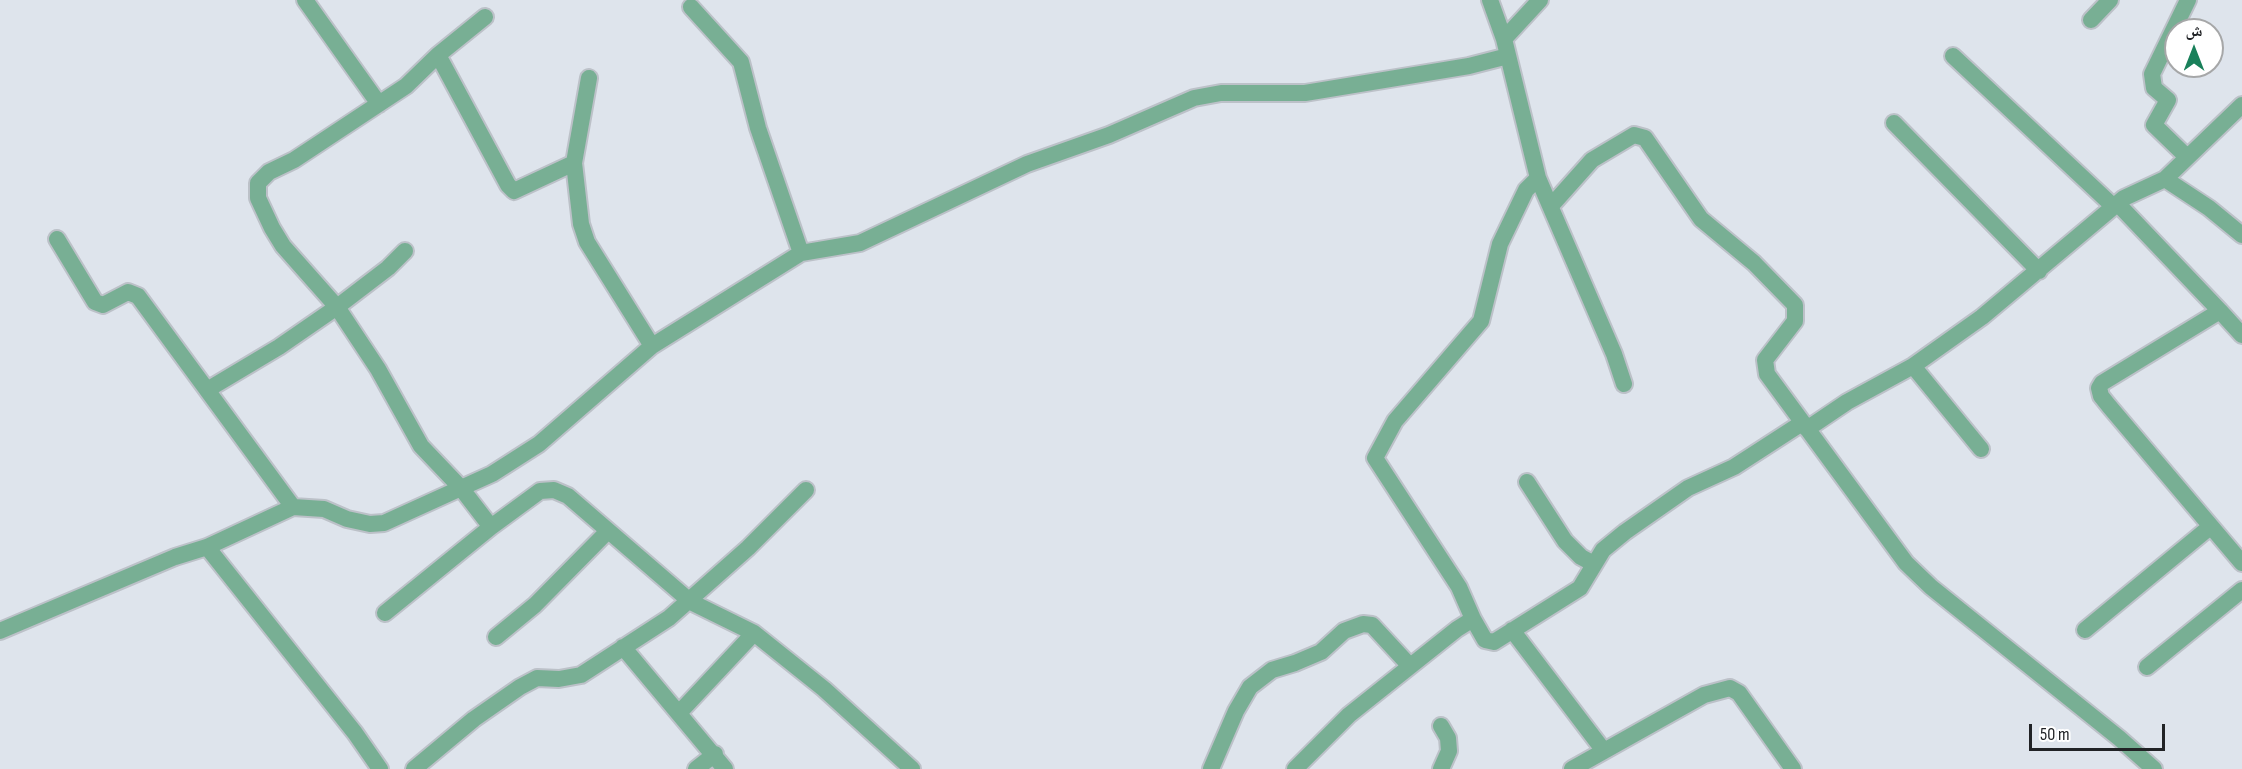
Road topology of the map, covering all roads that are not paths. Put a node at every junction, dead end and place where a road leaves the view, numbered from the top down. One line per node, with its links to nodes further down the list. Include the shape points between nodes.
1 (305, 0): 14 (street)
2 (1490, 0): 9 (street)
3 (1540, 0): 9 (street)
4 (2110, 0): 8 (street)
5 (2188, 0): 17 (street, via 2152,74 2154,88 2168,100 2154,125)
6 (691, 7): 26 (street, via 741,62 758,128)
7 (485, 17): 10 (street)
8 (2091, 20)
9 (1504, 39): 11 (street)
10 (438, 55): 14 (street, via 406,86); 18 (street, via 514,191)
11 (1508, 56): 19 (street); 26 (street, via 1305,93 1221,93 1194,98 1109,135 1027,164 860,243)
12 (1953, 56): 22 (street)
13 (589, 78): 18 (street)
14 (379, 104): 28 (street, via 269,172 258,183 258,198 283,246)
15 (2242, 105): 17 (street)
16 (1894, 123): 27 (street)
17 (2187, 157): 20 (street)
18 (574, 163): 31 (street, via 587,242)
19 (1539, 178): 21 (street); 50 (street, via 1526,190 1500,244 1481,321 1395,421 1375,459 1460,587)
20 (2165, 179): 22 (street); 23 (street)
21 (1551, 206): 33 (street); 35 (street, via 1592,160 1634,135 1645,138 1701,219 1754,263 1795,305 1795,321 1765,363 1774,386)
22 (2116, 206): 27 (street); 29 (street)
23 (2242, 235)
24 (57, 239): 34 (street, via 95,302 103,305 134,293)
25 (405, 251): 28 (street)
26 (801, 253): 31 (street)
27 (2039, 271): 32 (street)
28 (337, 307): 34 (street); 38 (street, via 378,369 421,446)
29 (2220, 311): 30 (street); 42 (street, via 2099,388 2109,406)
30 (2242, 335)
31 (652, 346): 38 (street, via 539,444 492,474)
32 (1913, 366): 35 (street); 36 (street)
33 (1624, 384)
34 (207, 390): 40 (street)
35 (1804, 426): 46 (street, via 1734,467 1688,488 1603,550); 73 (street, via 1906,563)
36 (1981, 449)
37 (1527, 482): 46 (street, via 1565,541)
38 (461, 488): 40 (street, via 384,523 370,524 315,507); 41 (street)
39 (806, 490): 48 (street)
40 (294, 507): 44 (street)
41 (491, 527): 43 (street, via 531,496 547,489 568,496); 49 (street)
42 (2210, 527): 45 (street); 52 (street)
43 (608, 531): 48 (street); 55 (street)
44 (207, 547): 53 (street); 63 (street)
45 (2242, 563)
46 (1594, 564): 51 (street, via 1580,588)
47 (2242, 590): 58 (street)
48 (690, 602): 54 (street); 56 (street)
49 (385, 613)
50 (1473, 619): 51 (street, via 1482,637 1491,643); 57 (street)
51 (1512, 630): 61 (street)
52 (2085, 630)
53 (0, 631)
54 (754, 633): 59 (street); 67 (street, via 824,689)
55 (496, 637)
56 (623, 647): 59 (street); 64 (street, via 581,675 537,678 520,687 474,718)
57 (1409, 665): 68 (street, via 1372,625 1344,631 1321,652 1272,670 1250,687); 69 (street, via 1349,715)
58 (2147, 667)
59 (679, 712): 62 (street)
60 (1441, 726): 70 (street, via 1448,738 1449,751)
61 (1604, 752): 71 (street); 72 (street, via 1704,695 1730,688 1739,693)
62 (715, 754): 65 (street); 66 (street)
63 (380, 769)
64 (414, 769)
65 (696, 769)
66 (725, 769)
67 (912, 769)
68 (1211, 769)
69 (1295, 769)
70 (1441, 769)
71 (1572, 769)
72 (1793, 769)
73 (2154, 769)

